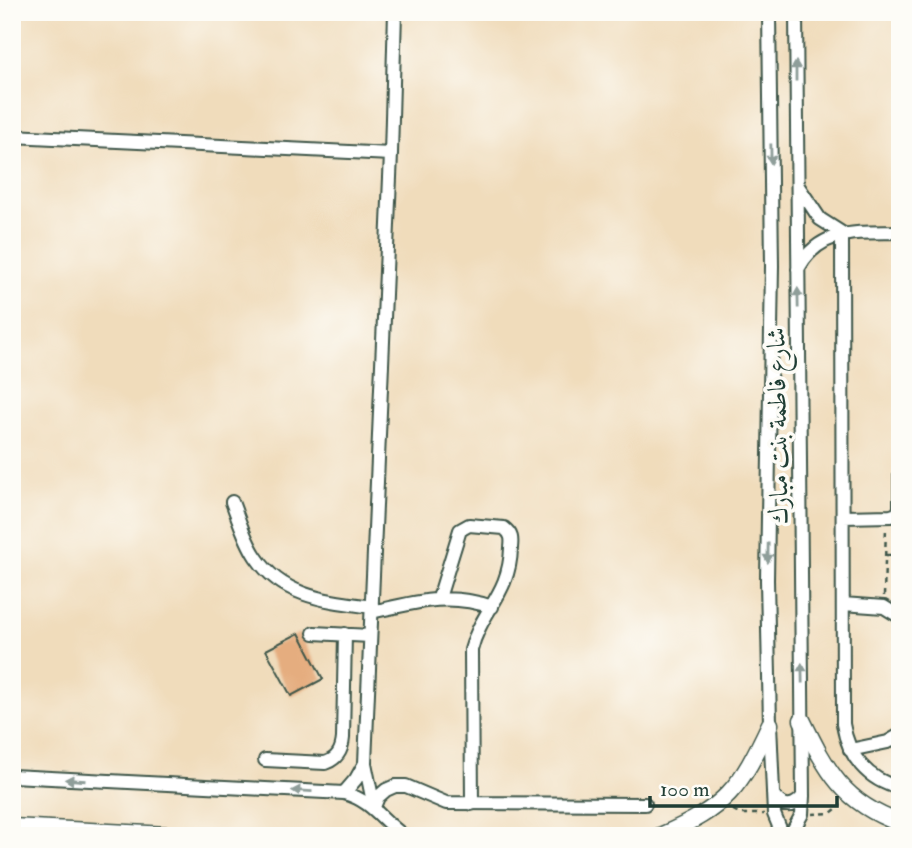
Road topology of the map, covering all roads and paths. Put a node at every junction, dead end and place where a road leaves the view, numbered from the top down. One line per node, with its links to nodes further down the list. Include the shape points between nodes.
1 (395, 12): 5 (street)
2 (769, 12): 29 (street, شارع فاطمة بنت مبارك, one-way to 29)
3 (796, 12): 6 (street, شارع فاطمة بنت مبارك, one-way to 3)
4 (12, 136): 5 (street)
5 (391, 155): 23 (street)
6 (797, 184): 8 (street, via 820,219); 10 (street, شارع فاطمة بنت مبارك)
7 (900, 232): 8 (street)
8 (842, 233): 10 (street, via 812,250); 16 (street)
9 (900, 260): 11 (path, via 894,260 895,319)
10 (798, 269): 28 (street, شارع فاطمة بنت مبارك, one-way to 10)
11 (900, 319)
12 (900, 440): 14 (street)
13 (232, 502): 23 (street, via 255,555 275,579 302,595)
14 (900, 508): 15 (street, via 894,516)
15 (886, 516): 16 (street); 17 (path)
16 (843, 517): 20 (street)
17 (885, 555): 18 (path); 22 (path)
18 (900, 555)
19 (439, 598): 21 (street); 21 (street, via 460,530 469,525 499,527 511,536 511,561); 23 (street)
20 (843, 604): 22 (street); 31 (street, via 843,724)
21 (492, 607): 39 (street, via 478,631 470,660)
22 (884, 607): 24 (street)
23 (372, 609): 27 (street)
24 (900, 617)
25 (314, 633): 26 (street)
26 (345, 634): 27 (street); 32 (street, via 339,754 325,763)
27 (370, 636): 33 (street)
28 (802, 720): 38 (street, شارع فاطمة بنت مبارك); 46 (main road, via 839,785 866,808)
29 (770, 724): 37 (street, شارع فاطمة بنت مبارك); 50 (main road, via 733,791 701,817)
30 (900, 735): 31 (street)
31 (850, 750): 35 (street, via 866,771)
32 (265, 760)
33 (365, 763): 36 (street); 41 (street)
34 (12, 776): 36 (street, one-way to 34)
35 (900, 788)
36 (344, 793): 41 (street)
37 (773, 794): 38 (street, via 777,801 791,806); 44 (street, شارع فاطمة بنت مبارك)
38 (803, 796): 45 (street, شارع فاطمة بنت مبارك)
39 (472, 804): 40 (street); 41 (street, via 446,803 395,786 378,797)
40 (645, 804)
41 (374, 807): 49 (street)
42 (831, 813): 45 (path)
43 (741, 814): 44 (path)
44 (774, 814): 51 (street, شارع فاطمة بنت مبارك)
45 (802, 814): 52 (street, شارع فاطمة بنت مبارك)
46 (900, 823)
47 (12, 827): 48 (main road)
48 (187, 836)
49 (404, 836)
50 (660, 836)
51 (783, 836)
52 (790, 836)

